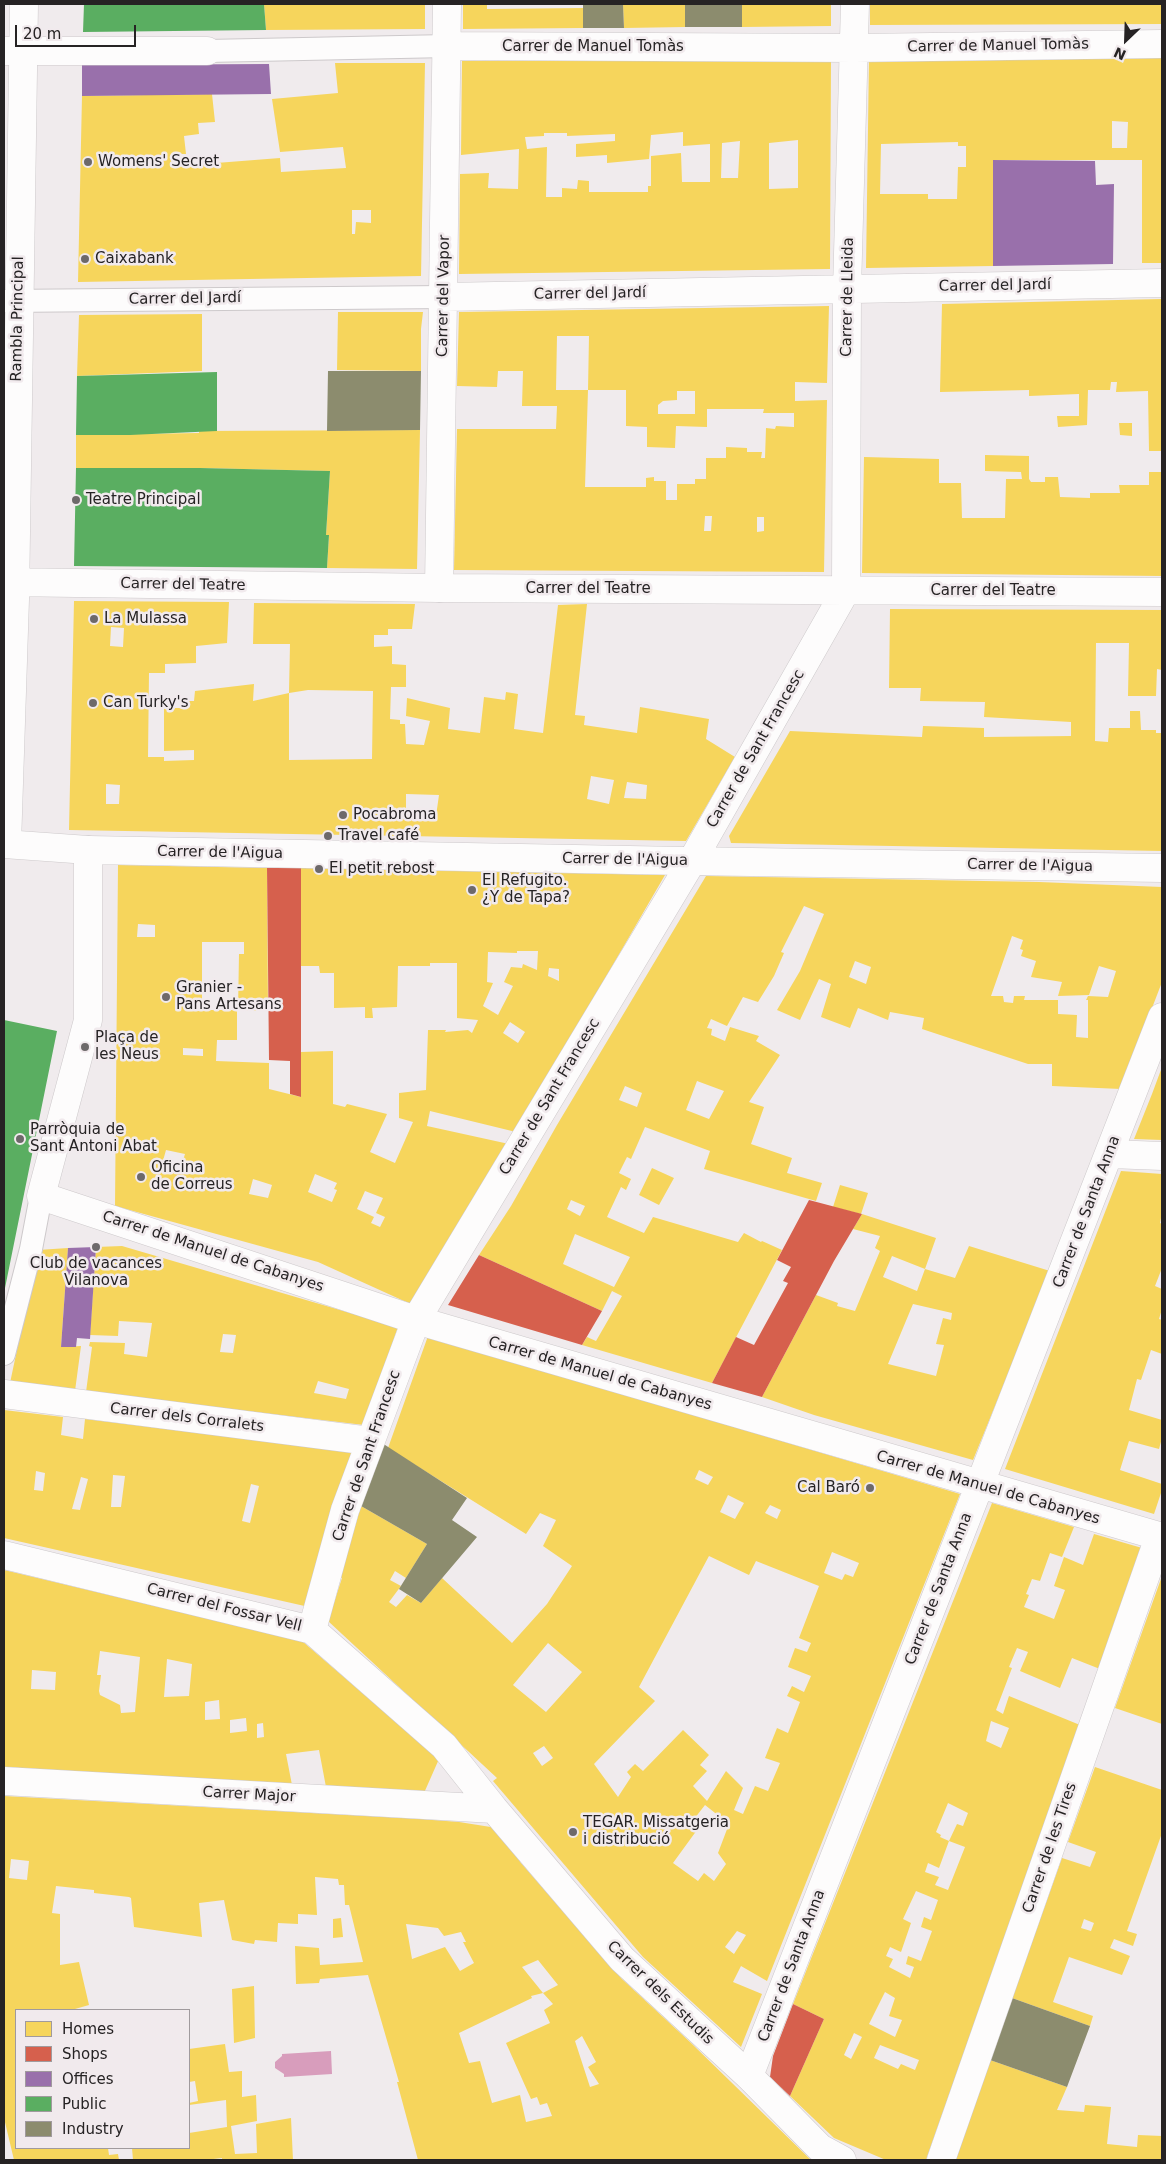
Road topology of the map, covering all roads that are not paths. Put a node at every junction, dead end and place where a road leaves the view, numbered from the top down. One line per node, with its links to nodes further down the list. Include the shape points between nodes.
1 (24, 4): 8 (street, Rambla Principal)
2 (447, 4): 5 (street, Carrer del Vapor)
3 (855, 4): 6 (street, Carrer de Lleida)
4 (1162, 44): 6 (street, Carrer de Manuel Tomàs)
5 (448, 46): 6 (street, Carrer de Manuel Tomàs); 7 (lane, Carrer de Manuel Tomàs); 11 (street, Carrer del Vapor)
6 (855, 48): 10 (street, Carrer de Lleida)
7 (207, 50): 8 (street, Carrer de Manuel Tomàs)
8 (14, 51): 12 (street, Rambla Principal)
9 (1162, 283): 10 (street, Carrer del Jardí)
10 (847, 289): 11 (street, Carrer del Jardí); 15 (street, Carrer de Lleida)
11 (444, 297): 12 (lane, Carrer del Jardí); 14 (street, Carrer del Vapor)
12 (11, 301): 13 (street, Rambla Principal)
13 (9, 582): 14 (street, Carrer del Teatre); 17 (street, Rambla Principal)
14 (439, 588): 15 (street, Carrer del Teatre)
15 (846, 590): 16 (street, Carrer del Teatre); 19 (street, Carrer de Sant Francesc)
16 (1162, 592)
17 (6, 844): 18 (street)
18 (88, 850): 19 (street, Carrer de l'Aigua); 24 (street, via 88,1020)
19 (692, 861): 20 (street, Carrer de l'Aigua); 25 (street, Carrer de Sant Francesc)
20 (1162, 868)
21 (1162, 1018): 22 (street, Carrer de Santa Anna)
22 (1110, 1154): 23 (street); 29 (street, Carrer de Santa Anna)
23 (1162, 1156)
24 (41, 1196): 25 (street, Carrer de Manuel de Cabanyes); 26 (lane)
25 (416, 1320): 28 (street, Carrer de Sant Francesc); 29 (street, Carrer de Manuel de Cabanyes)
26 (4, 1354)
27 (4, 1394): 28 (street, Carrer dels Corralets)
28 (370, 1441): 32 (street, Carrer de Sant Francesc, via 345,1510)
29 (980, 1486): 30 (street, Carrer de Manuel de Cabanyes); 35 (street, Carrer de Santa Anna)
30 (1161, 1537): 37 (street, Carrer de les Tires)
31 (4, 1554): 32 (street, Carrer del Fossar Vell)
32 (312, 1630): 34 (street, Carrer del Fossar Vell, via 444,1746)
33 (4, 1781): 34 (street, Carrer Major)
34 (494, 1809): 35 (street, Carrer dels Estudis, via 622,1959)
35 (749, 2076): 36 (street, Carrer dels Estudis, via 820,2148)
36 (842, 2160)
37 (941, 2160)

